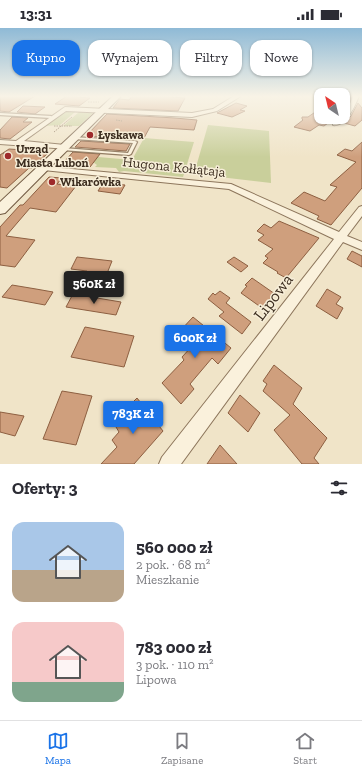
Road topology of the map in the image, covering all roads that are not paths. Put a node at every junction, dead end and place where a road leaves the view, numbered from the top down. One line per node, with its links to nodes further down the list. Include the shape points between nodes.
1 (40, 116): 3 (lane)
2 (96, 116): 4 (street)
3 (51, 117): 6 (street)
4 (74, 138): 7 (street); 7 (lane, via 135,142 129,154)
5 (0, 142): 6 (street)
6 (17, 143): 7 (street)
7 (64, 148): 8 (street)
8 (43, 168): 10 (street); 11 (street, Hugona Kołłątaja, via 231,187)
9 (362, 209): 11 (street, Lipowa)
10 (0, 210)
11 (341, 237): 12 (street, Hugona Kołłątaja); 13 (street, Lipowa)
12 (362, 246)
13 (168, 464)

